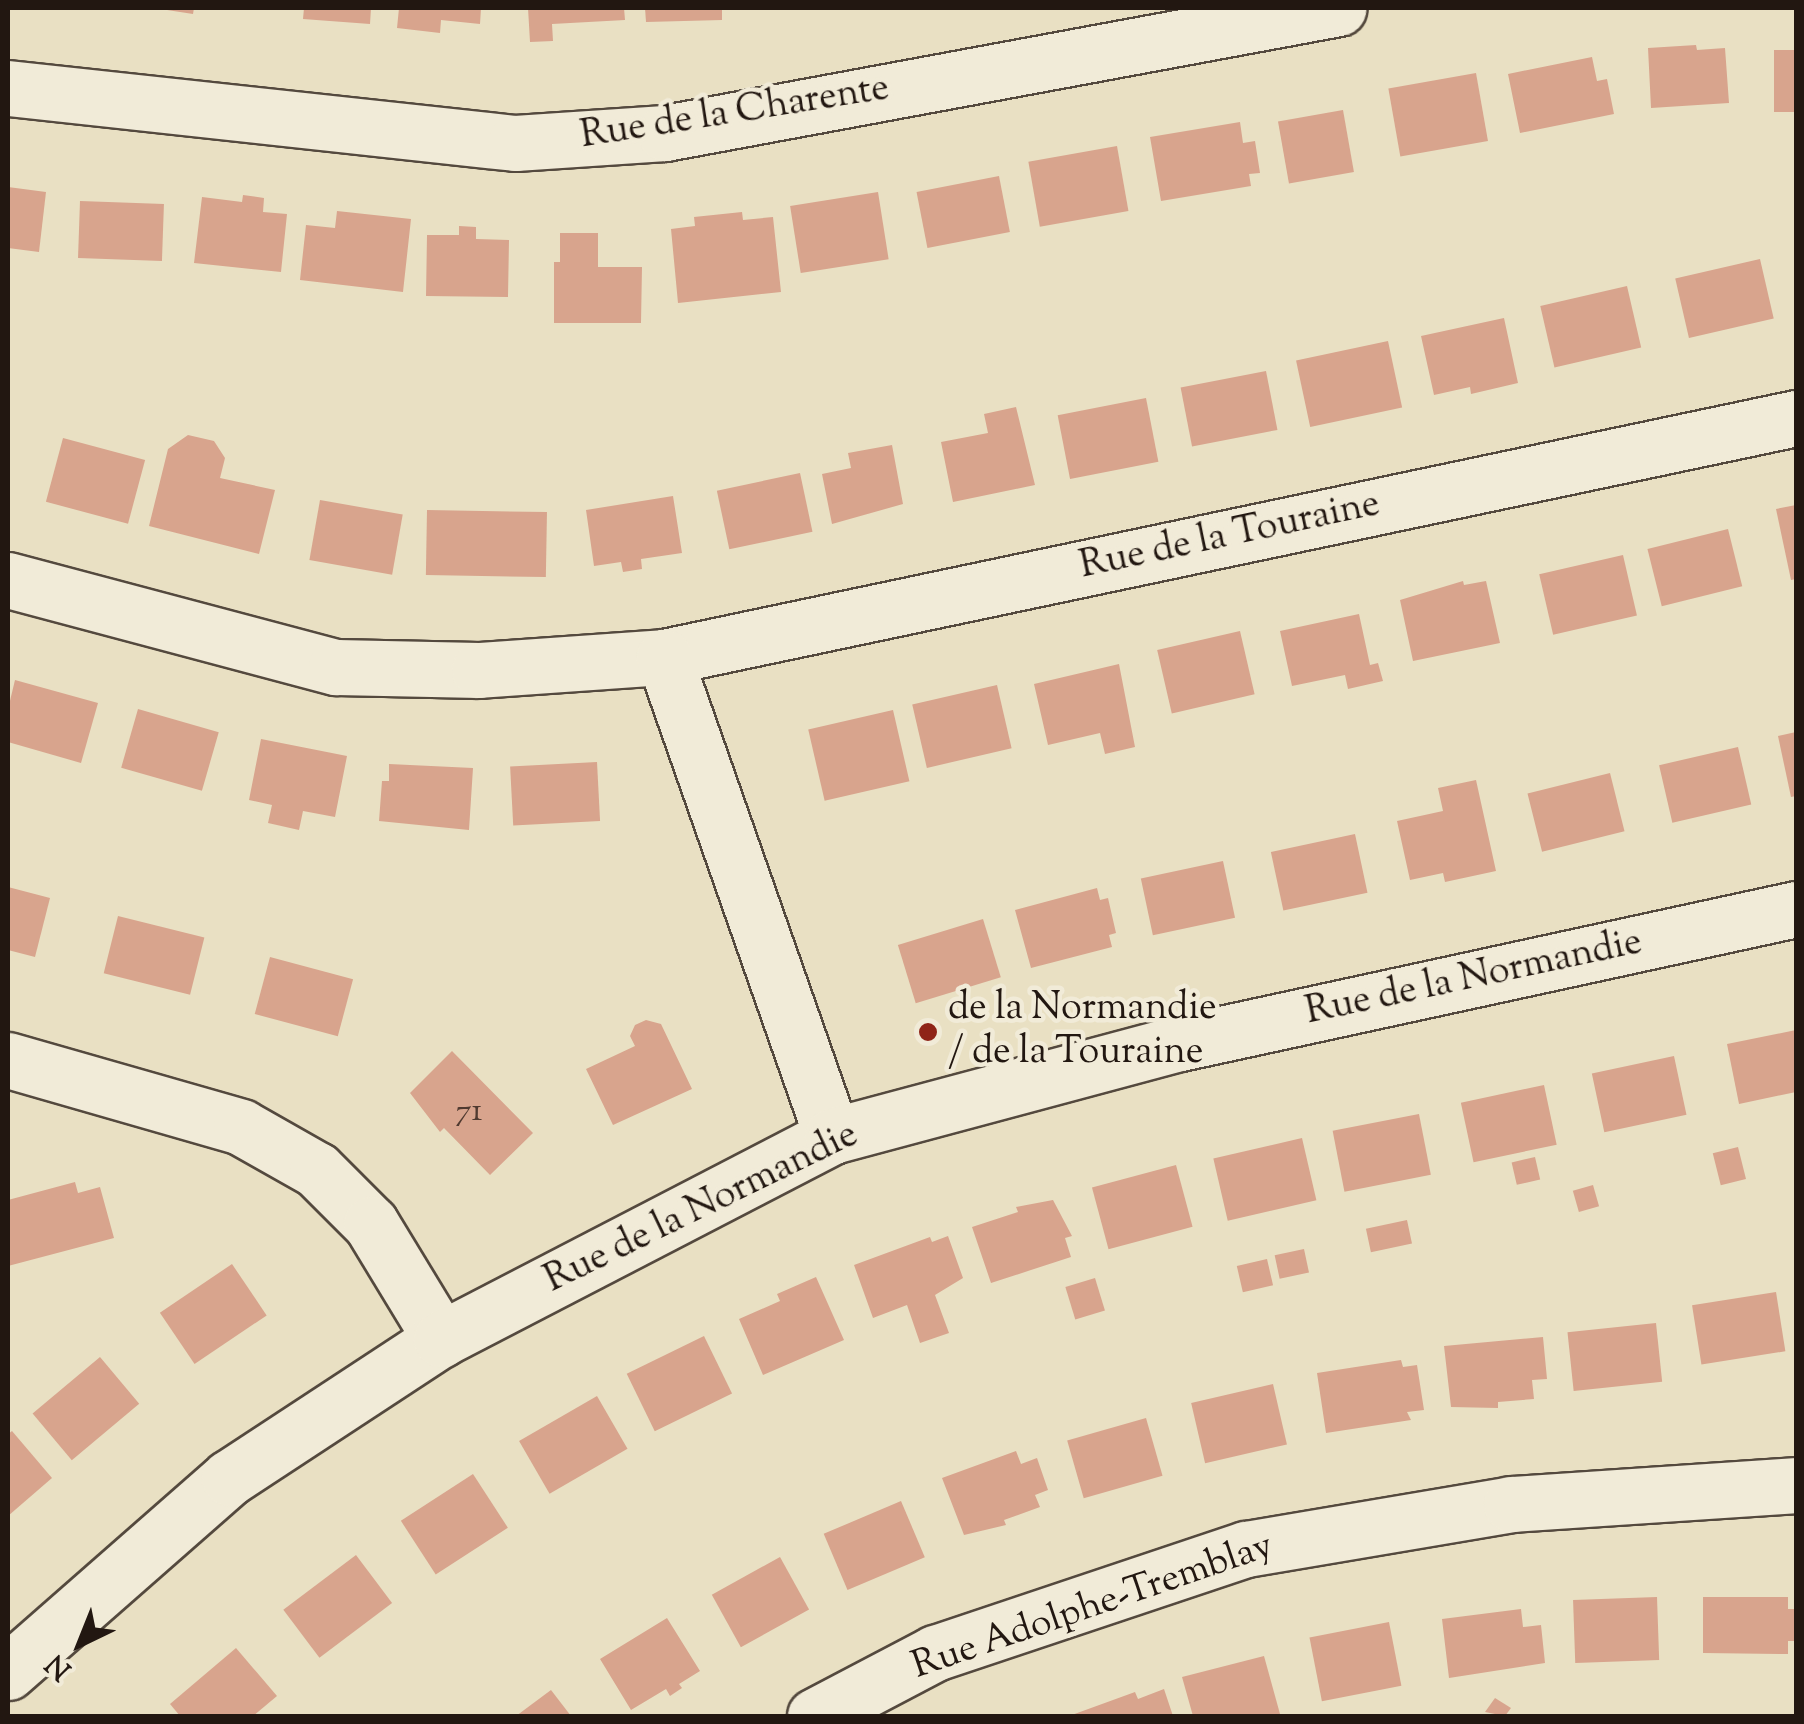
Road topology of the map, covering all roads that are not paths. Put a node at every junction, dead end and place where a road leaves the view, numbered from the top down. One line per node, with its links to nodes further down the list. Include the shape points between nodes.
1 (1338, 8): 2 (street, Rue de la Charente, via 665,133 515,143)
2 (8, 88)
3 (1796, 418): 5 (street, Rue de la Touraine)
4 (8, 580): 5 (street, Rue de la Touraine, via 336,667 479,670)
5 (664, 656): 8 (street)
6 (1796, 908): 8 (street, Rue de la Normandie, via 1180,1042)
7 (10, 1063): 9 (street, via 240,1127 316,1170 371,1224)
8 (832, 1136): 9 (street, Rue de la Normandie)
9 (441, 1339): 11 (street, Rue de la Normandie, via 228,1478)
10 (1796, 1485): 12 (street, Rue Adolphe-Tremblay, via 1511,1504 1246,1549 935,1654)
11 (8, 1672)
12 (816, 1716)

